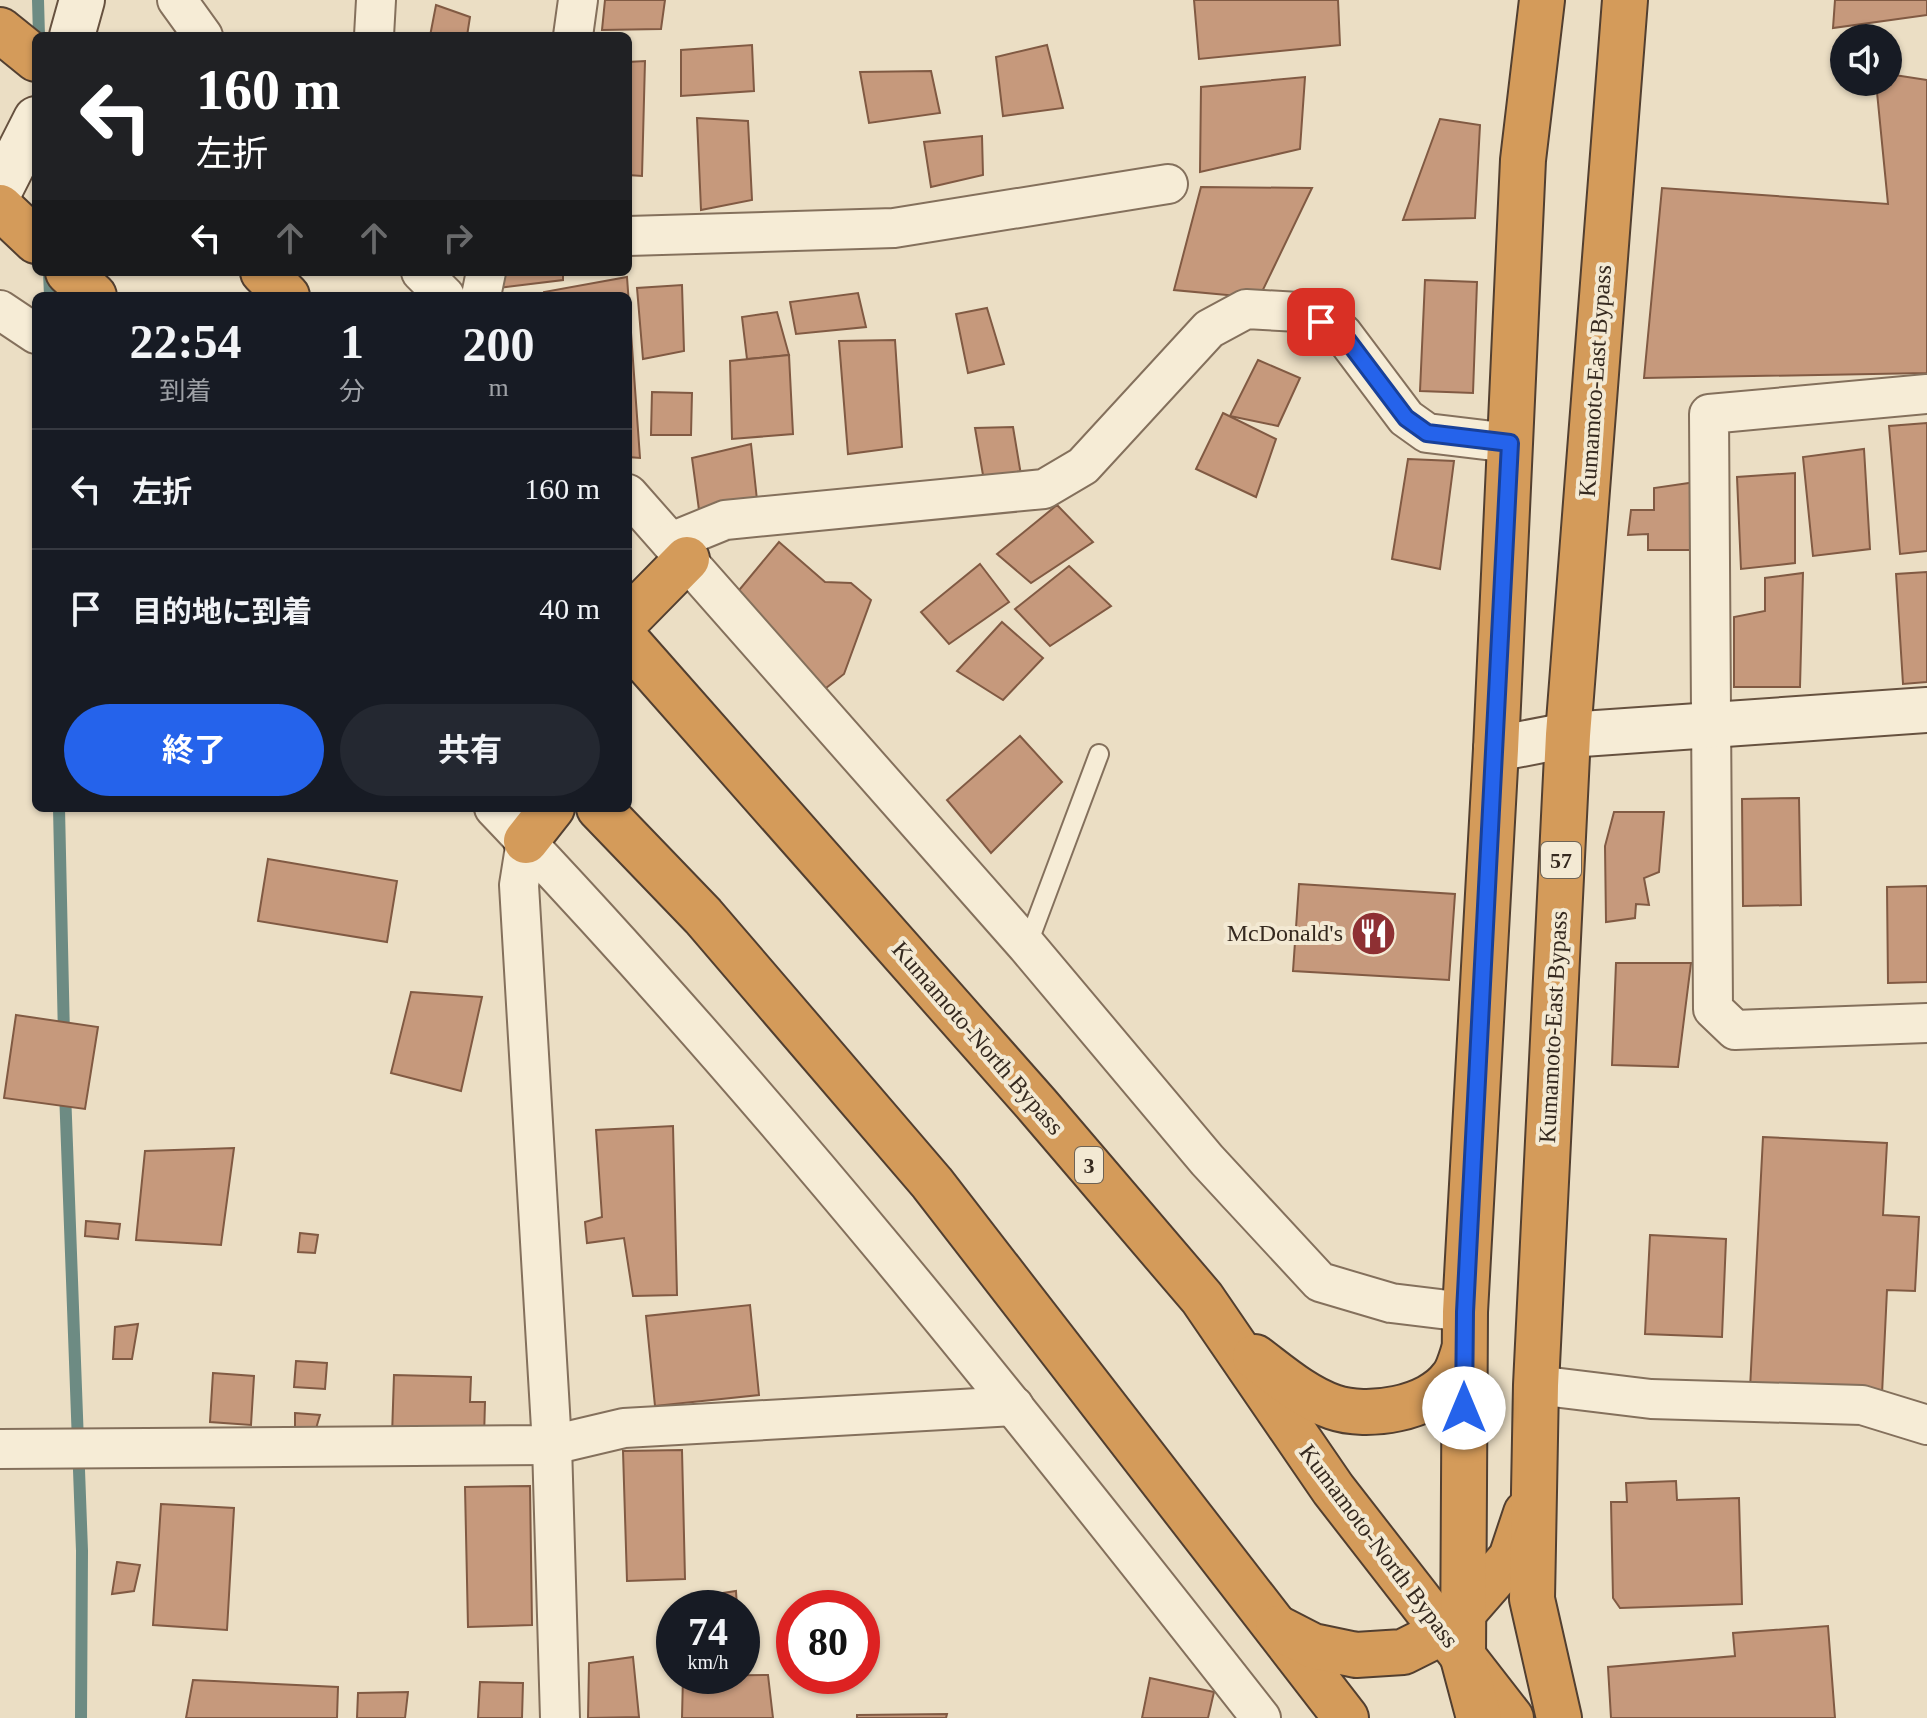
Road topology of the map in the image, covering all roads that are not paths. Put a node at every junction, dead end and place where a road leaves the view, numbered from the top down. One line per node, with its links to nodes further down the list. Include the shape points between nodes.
1 (82, 0): 8 (street)
2 (177, 0): 9 (street)
3 (376, 0): 10 (street)
4 (578, 0): 11 (street)
5 (1542, 0): 28 (highway, via 1523,160)
6 (1625, 0): 35 (highway, Kumamoto-East Bypass / 57)
7 (0, 30): 12 (highway)
8 (73, 32)
9 (200, 32)
10 (374, 32)
11 (574, 32)
12 (32, 56)
13 (32, 127): 15 (street)
14 (1168, 184): 17 (street, via 894,228)
15 (0, 190)
16 (0, 207): 18 (highway)
17 (632, 236)
18 (32, 237)
19 (72, 276): 22 (highway)
20 (267, 276): 23 (highway)
21 (425, 276): 24 (street)
22 (90, 292)
23 (283, 292)
24 (441, 292)
25 (0, 310): 26 (street)
26 (32, 331)
27 (1927, 394): 34 (street, via 1709,414)
28 (1510, 443): 30 (street, via 1427,433 1406,418 1342,333 1299,312 1246,309 1209,329 1083,466 1044,489 725,520); 36 (highway)
29 (632, 498): 30 (street)
30 (679, 550): 31 (highway); 41 (street)
31 (632, 614)
32 (632, 647): 44 (highway, Kumamoto-North Bypass / 3, via 1038,1106 1202,1298)
33 (1927, 710): 34 (street)
34 (1709, 725): 35 (street); 42 (street, via 1713,1009 1735,1030)
35 (1568, 735): 36 (street); 45 (highway, Kumamoto-East Bypass / 57)
36 (1496, 749): 43 (highway)
37 (1099, 754): 41 (lane)
38 (505, 812): 40 (street)
39 (603, 812): 51 (highway, via 703,916 932,1183)
40 (539, 825): 46 (street, via 738,1075); 48 (street, via 519,885)
41 (1027, 946): 43 (street, via 1207,1160 1320,1282)
42 (1927, 1023)
43 (1465, 1331): 44 (highway, via 1452,1379 1429,1398 1374,1412 1334,1407 1288,1383); 52 (highway)
44 (1228, 1336): 52 (highway, Kumamoto-North Bypass / 3, via 1333,1489)
45 (1536, 1385): 47 (street, via 1651,1399 1862,1405); 50 (highway, Kumamoto-East Bypass / 57)
46 (1014, 1406): 48 (street, via 624,1428); 54 (street)
47 (1927, 1425)
48 (552, 1445): 49 (street); 53 (street)
49 (0, 1449)
50 (1535, 1488): 52 (highway, via 1511,1558); 58 (highway, Kumamoto-East Bypass / 57, via 1532,1599)
51 (1276, 1627): 52 (highway, via 1313,1646 1356,1655 1403,1652); 55 (highway)
52 (1457, 1634): 56 (highway); 57 (highway, Kumamoto-North Bypass / 3)
53 (560, 1718)
54 (1261, 1718)
55 (1346, 1718)
56 (1479, 1718)
57 (1511, 1718)
58 (1559, 1718)

